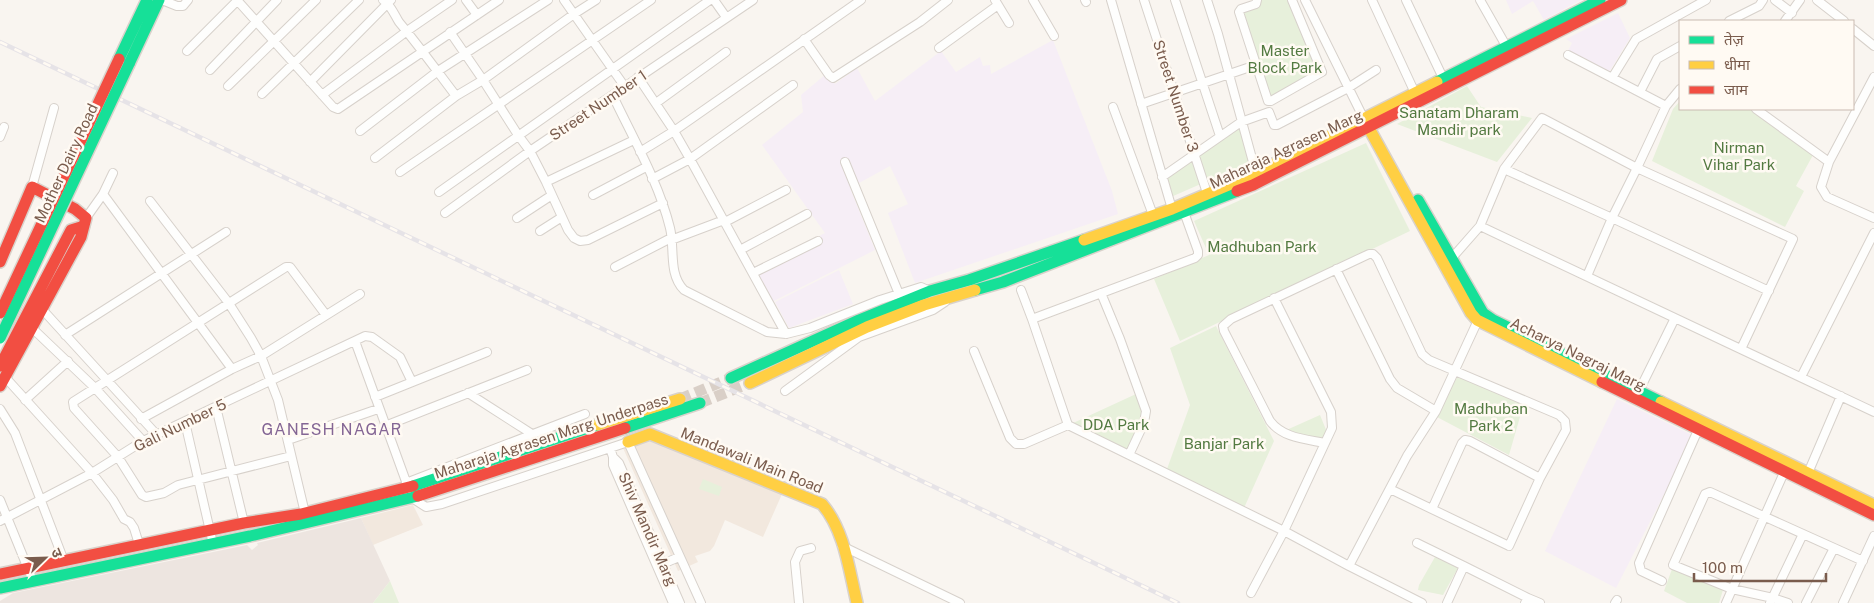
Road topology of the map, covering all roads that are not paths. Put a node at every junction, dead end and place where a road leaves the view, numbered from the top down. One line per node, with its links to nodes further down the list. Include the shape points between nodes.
1 (147, 0): 174 (main road, Mother Dairy Road, bridge)
2 (161, 0): 3 (street, via 183,6); 183 (main road, Mother Dairy Road, bridge)
3 (188, 0)
4 (237, 0): 45 (street); 62 (street)
5 (277, 0): 45 (street)
6 (316, 0): 56 (street)
7 (359, 0): 67 (street)
8 (452, 0): 51 (street)
9 (466, 0): 42 (street)
10 (499, 0): 42 (street)
11 (548, 0): 64 (street)
12 (564, 0): 41 (street)
13 (596, 0): 41 (street)
14 (651, 0): 55 (street)
15 (710, 0): 70 (street)
16 (714, 0): 43 (street)
17 (754, 0): 43 (street, Street Number 1)
18 (860, 0): 54 (street)
19 (948, 0): 54 (street, via 833,78)
20 (1033, 0): 53 (street)
21 (1111, 0): 95 (street)
22 (1144, 0): 87 (street, Street Number 3)
23 (1175, 0): 80 (street)
24 (1207, 0): 73 (street)
25 (1257, 0): 68 (street, via 1256,4 1239,12)
26 (1292, 0): 68 (street, via 1322,69 1321,74 1268,102)
27 (1305, 0): 84 (street)
28 (1372, 0): 88 (street)
29 (1406, 0): 76 (street)
30 (1480, 0): 57 (street)
31 (1600, 0): 44 (main road, Maharaja Agrasen Marg)
32 (1621, 0): 44 (main road, Maharaja Agrasen Marg)
33 (1706, 0): 77 (street, via 1636,39)
34 (1763, 0): 46 (street, via 1759,6)
35 (1776, 0): 40 (street)
36 (1800, 0): 40 (street)
37 (1817, 0): 48 (street)
38 (387, 1): 51 (street); 79 (street)
39 (996, 2): 49 (street); 60 (street)
40 (1792, 13): 47 (street)
41 (574, 14): 55 (street); 78 (street)
42 (477, 15): 52 (street)
43 (726, 17): 74 (street, Street Number 1)
44 (1575, 18): 66 (main road, Maharaja Agrasen Marg)
45 (256, 20): 56 (street); 69 (street)
46 (1731, 20)
47 (1786, 20)
48 (1843, 20)
49 (1009, 23)
50 (1854, 30): 58 (street)
51 (407, 31): 61 (street); 90 (street)
52 (450, 32): 61 (street); 64 (street)
53 (1054, 36)
54 (804, 39): 106 (street)
55 (592, 40): 70 (street); 93 (street)
56 (274, 41): 67 (street); 82 (street)
57 (1505, 44)
58 (1874, 46)
59 (1679, 47): 86 (street, via 1657,59)
60 (939, 48)
61 (423, 50): 72 (street); 90 (street, via 338,110)
62 (187, 51)
63 (726, 52): 94 (street)
64 (466, 54): 72 (street); 78 (street)
65 (1568, 55): 77 (street)
66 (1496, 57): 76 (main road, Maharaja Agrasen Marg); 102 (main road, Maharaja Agrasen Marg)
67 (294, 64): 79 (street); 89 (street)
68 (1256, 65): 73 (street)
69 (210, 70)
70 (612, 70): 83 (street); 107 (street)
71 (1376, 70): 84 (street)
72 (438, 71): 91 (street); 105 (street)
73 (1228, 74): 80 (street); 103 (street)
74 (638, 77): 83 (street, Street Number 1); 94 (street)
75 (1874, 77): 99 (street)
76 (1443, 78): 88 (main road, Maharaja Agrasen Marg)
77 (1612, 78): 86 (street)
78 (484, 80): 91 (street); 93 (street)
79 (310, 82): 90 (street)
80 (1202, 84): 87 (street); 108 (street)
81 (793, 85): 115 (street)
82 (228, 86)
83 (625, 87): 92 (street, Street Number 1)
84 (1348, 88): 102 (street); 103 (street, via 1277,125 1274,125 1269,112)
85 (1679, 90): 96 (street)
86 (1640, 92): 96 (street)
87 (1175, 93): 95 (street); 113 (street, Street Number 3)
88 (1415, 93): 102 (main road, Maharaja Agrasen Marg)
89 (262, 94)
90 (322, 95)
91 (456, 96): 114 (street)
92 (613, 96): 110 (street); 111 (street, Street Number 1)
93 (498, 104): 107 (street); 121 (street)
94 (656, 104): 106 (street)
95 (1141, 104): 124 (street)
96 (1666, 106): 119 (street)
97 (1113, 107): 141 (street)
98 (54, 108): 127 (street)
99 (1854, 109)
100 (1757, 110): 117 (street)
101 (1853, 111): 117 (street)
102 (1369, 121): 123 (main road, Maharaja Agrasen Marg); 131 (main road, Maharaja Agrasen Marg, via 1252,185); 156 (main road, Acharya Nagraj Marg); 176 (main road, Acharya Nagraj Marg, via 1471,314)
103 (1241, 122): 108 (street); 123 (street)
104 (4, 127): 109 (street)
105 (360, 131)
106 (674, 132): 112 (street); 115 (street)
107 (518, 136): 111 (street); 129 (street)
108 (1220, 136): 113 (street)
109 (0, 137)
110 (634, 140): 112 (street); 126 (street)
111 (530, 151): 126 (street); 139 (street, Street Number 1)
112 (640, 152): 118 (street)
113 (1195, 154): 124 (street); 130 (street, Street Number 3)
114 (375, 158)
115 (690, 159): 125 (street); 146 (street)
116 (845, 162): 169 (street)
117 (1829, 162): 145 (street, via 1821,183 1824,195)
118 (646, 167): 125 (street); 134 (street)
119 (1637, 168): 120 (street, via 1542,118); 144 (street); 166 (street, via 1793,239)
120 (1504, 169): 144 (street); 148 (street)
121 (400, 172)
122 (113, 173): 132 (street)
123 (1256, 173): 131 (main road, Maharaja Agrasen Marg)
124 (1162, 177): 137 (street)
125 (652, 179): 136 (street)
126 (546, 182): 133 (street)
127 (32, 188): 147 (main road, via 75,209); 157 (main road)
128 (786, 190): 146 (street)
129 (439, 192)
130 (1207, 192): 131 (main road, Maharaja Agrasen Marg); 137 (main road, Maharaja Agrasen Marg)
131 (1222, 192): 138 (main road, Maharaja Agrasen Marg)
132 (103, 194): 147 (street); 161 (street)
133 (552, 195): 142 (street); 143 (street)
134 (594, 195)
135 (150, 201): 155 (street)
136 (663, 204): 142 (street, via 588,240 574,238); 152 (street)
137 (1172, 208): 141 (main road, Maharaja Agrasen Marg)
138 (1184, 212): 163 (main road, Maharaja Agrasen Marg, via 1003,282); 167 (street, via 1198,251 1195,258)
139 (445, 213)
140 (807, 214): 154 (street)
141 (1154, 215): 163 (main road, Maharaja Agrasen Marg)
142 (562, 217): 149 (street)
143 (517, 218)
144 (1612, 218): 162 (street); 166 (street)
145 (1874, 218)
146 (724, 221): 152 (street); 154 (street)
147 (85, 222): 173 (main road, via 81,238); 193 (main road, via 70,230)
148 (1480, 226): 156 (street); 162 (street)
149 (540, 231)
150 (226, 232): 155 (street)
151 (1874, 233): 194 (street)
152 (671, 239): 158 (street); 181 (street, via 677,283 684,290 767,332)
153 (818, 240): 160 (street)
154 (740, 250): 160 (street)
155 (191, 254): 161 (street); 172 (street)
156 (1451, 259): 176 (main road, Acharya Nagraj Marg)
157 (0, 262)
158 (616, 267)
159 (1336, 269): 171 (street); 191 (street, via 1373,254 1422,354); 214 (street, via 1390,380 1397,388)
160 (753, 273): 181 (street)
161 (161, 274): 179 (street); 182 (street)
162 (1586, 276): 177 (street)
163 (970, 286): 165 (main road, Maharaja Agrasen Marg); 170 (main road, Maharaja Agrasen Marg)
164 (1022, 290): 178 (street)
165 (930, 291): 169 (street, via 921,287); 195 (main road)
166 (1769, 291): 185 (street)
167 (1101, 293): 178 (street); 228 (street, via 1146,411)
168 (360, 294): 175 (street)
169 (898, 294): 181 (street)
170 (953, 297): 199 (main road, via 867,326); 201 (street, via 933,310 859,337)
171 (1274, 298): 226 (street, via 1331,412 1332,428); 226 (street, via 1226,322 1224,331 1276,429)
172 (228, 302): 175 (street, via 290,267); 179 (street); 188 (street)
173 (42, 308): 180 (main road); 182 (street)
174 (0, 313)
175 (326, 315): 188 (street)
176 (1480, 316): 191 (street); 203 (main road, Acharya Nagraj Marg)
177 (1675, 318): 185 (street); 203 (street)
178 (1032, 319): 218 (street)
179 (196, 323): 190 (street); 196 (street)
180 (32, 327): 189 (street); 193 (main road)
181 (786, 334)
182 (65, 335): 196 (street)
183 (0, 338)
184 (355, 341): 197 (street, Gali Number 5); 198 (street, Gali Number 5, via 365,336 372,337 400,357); 205 (street)
185 (1741, 349): 194 (street)
186 (974, 351): 218 (street, via 1010,438 1016,444 1024,444)
187 (487, 352): 198 (street)
188 (261, 356): 190 (street); 197 (street)
189 (68, 361): 200 (street); 206 (street)
190 (232, 369): 216 (street)
191 (1454, 369): 214 (street); 235 (street, via 1559,415 1565,421 1566,430)
192 (527, 370): 202 (street)
193 (2, 376): 206 (street)
194 (1801, 377): 204 (street)
195 (731, 378)
196 (107, 381): 200 (street); 216 (street)
197 (270, 381): 210 (street, Gali Number 5); 223 (street)
198 (412, 382): 205 (street)
199 (750, 383)
200 (96, 388): 224 (street); 229 (street, via 75,399 73,405)
201 (785, 391)
202 (468, 394): 219 (street); 222 (street)
203 (1637, 395): 220 (main road, Acharya Nagraj Marg); 231 (main road, Acharya Nagraj Marg)
204 (1841, 396): 213 (street); 234 (street)
205 (375, 397): 212 (street)
206 (25, 400): 233 (street)
207 (680, 400): 238 (main road, Maharaja Agrasen Marg Underpass, via 516,451)
208 (1874, 402): 213 (street)
209 (700, 403): 238 (main road, Maharaja Agrasen Marg Underpass)
210 (216, 407): 217 (street, Gali Number 5); 232 (street)
211 (0, 409): 240 (street, via 15,433)
212 (378, 409): 219 (street); 223 (street)
213 (1872, 411)
214 (1436, 412): 237 (street)
215 (584, 414): 222 (street)
216 (141, 419): 221 (street)
217 (185, 422): 221 (street, Gali Number 5); 236 (street)
218 (1068, 425): 228 (street)
219 (385, 426): 238 (street)
220 (1698, 430): 231 (main road, Acharya Nagraj Marg); 267 (street, via 1639,563 1641,571)
221 (157, 434): 224 (street, Gali Number 5)
222 (532, 434): 238 (street)
223 (288, 440): 230 (street)
224 (143, 441): 229 (street, Gali Number 5)
225 (628, 442): 227 (street); 255 (main road, Mandawali Main Road, via 650,434 822,504 832,516); 258 (street)
226 (1325, 444): 249 (street)
227 (610, 448): 238 (street, via 442,504 426,507); 261 (street, Shiv Mandir Marg, via 613,465)
228 (1129, 455): 249 (street)
229 (118, 456): 233 (street, Gali Number 5); 236 (street, via 146,498)
230 (291, 456): 232 (street); 243 (street)
231 (1786, 468): 234 (main road, Acharya Nagraj Marg); 244 (main road, Acharya Nagraj Marg); 245 (street)
232 (232, 471): 236 (street); 247 (street)
233 (92, 473): 240 (street, Gali Number 5); 253 (street, via 134,528)
234 (1808, 473): 241 (main road, Acharya Nagraj Marg)
235 (1540, 478): 242 (street, via 1509,546); 242 (street, via 1465,440)
236 (198, 481): 248 (street)
237 (1390, 489): 242 (street); 262 (street)
238 (408, 490): 243 (main road); 254 (main road)
239 (0, 500): 246 (street)
240 (40, 500): 246 (street, Gali Number 5); 259 (street)
241 (1874, 505)
242 (1432, 509)
243 (305, 513): 247 (main road)
244 (1874, 515)
245 (1765, 517): 250 (street); 269 (street); 269 (street, via 1708,492 1676,556 1674,566)
246 (4, 519): 264 (street)
247 (244, 523): 248 (main road)
248 (210, 530): 253 (main road); 254 (street)
249 (1284, 531): 262 (street); 270 (street)
250 (1803, 534): 257 (street); 272 (street)
251 (1874, 536): 260 (street)
252 (1417, 543): 263 (street)
253 (139, 544): 259 (main road)
254 (213, 544): 266 (main road)
255 (842, 546): 277 (main road, Mandawali Main Road); 278 (street)
256 (812, 548): 276 (street, via 800,551 795,562)
257 (1834, 548): 260 (street); 284 (street)
258 (679, 557): 261 (street); 275 (street)
259 (64, 561): 264 (main road)
260 (1863, 561): 285 (street)
261 (660, 566): 273 (street, Shiv Mandir Marg); 274 (street, Shiv Mandir Marg)
262 (1349, 566): 279 (street)
263 (1464, 566): 271 (street); 280 (street)
264 (28, 568): 265 (main road); 266 (street)
265 (0, 574)
266 (33, 581): 268 (main road)
267 (1662, 581)
268 (0, 588)
269 (1732, 589): 272 (street); 282 (street)
270 (1251, 593)
271 (1526, 600): 281 (street)
272 (1772, 600): 283 (street)
273 (673, 603)
274 (680, 603)
275 (701, 603)
276 (799, 603)
277 (857, 603)
278 (960, 603)
279 (1422, 603)
280 (1448, 603)
281 (1540, 603)
282 (1726, 603)
283 (1788, 603)
284 (1806, 603)
285 (1843, 603)

